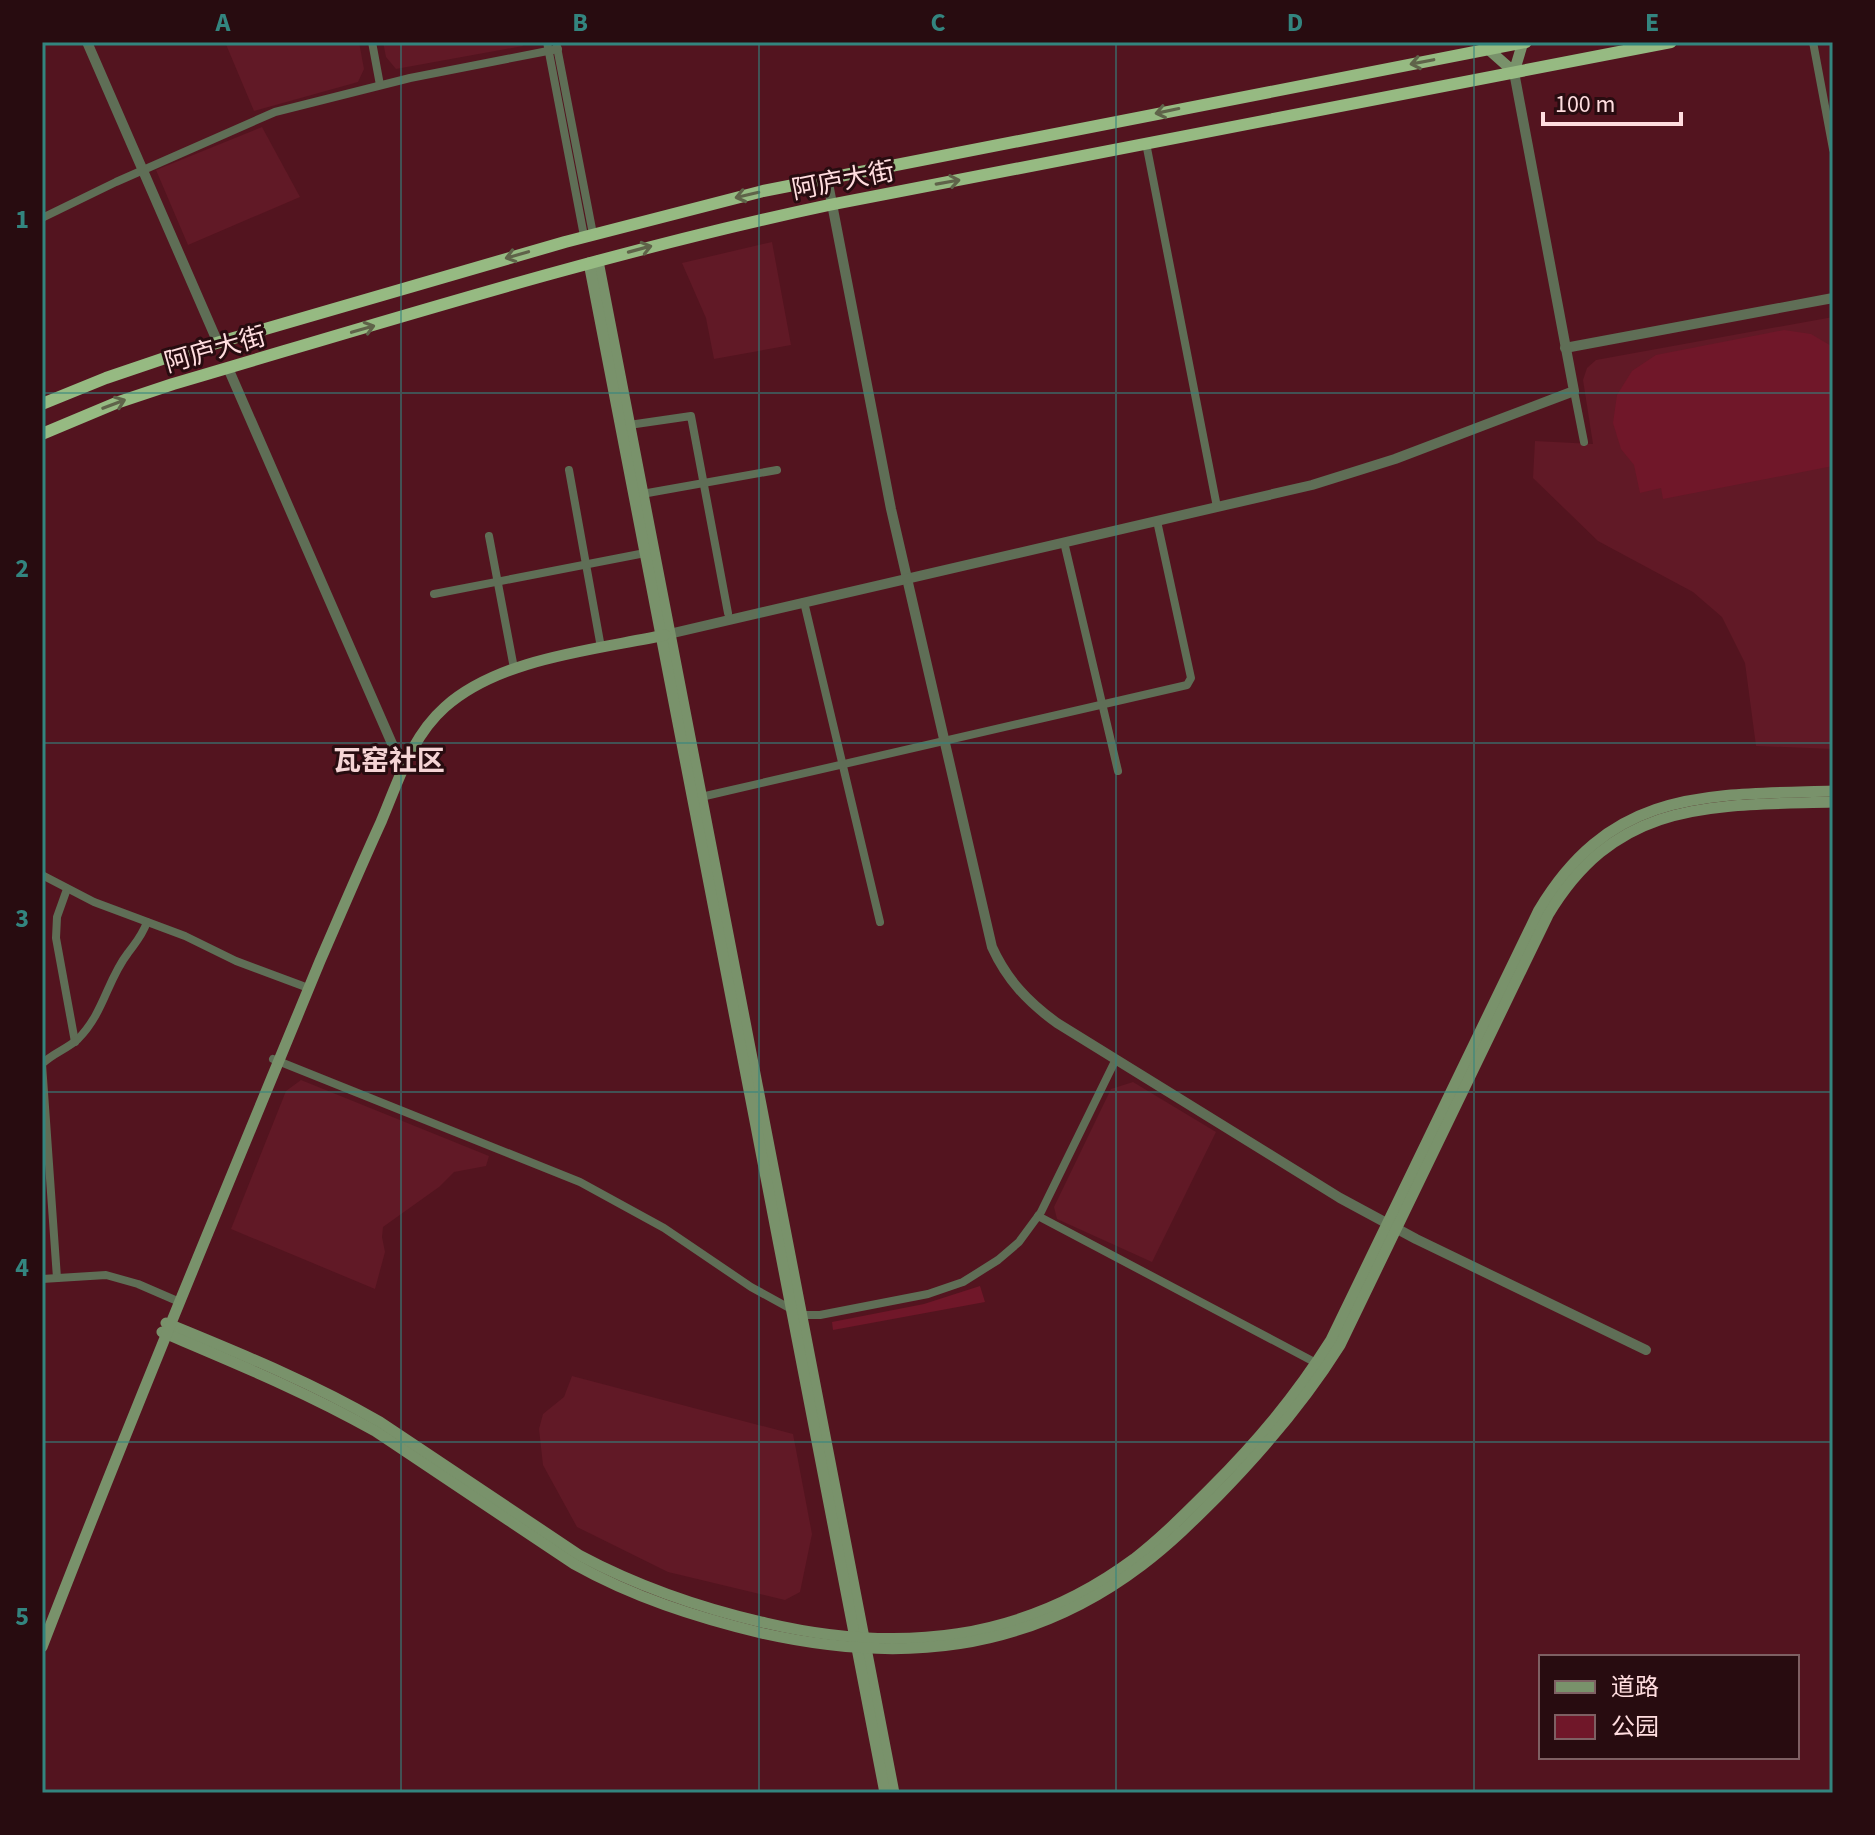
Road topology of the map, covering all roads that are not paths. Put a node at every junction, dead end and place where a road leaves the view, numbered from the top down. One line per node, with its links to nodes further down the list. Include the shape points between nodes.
1 (87, 42): 12 (street)
2 (372, 42): 9 (street)
3 (1524, 42): 7 (highway, 阿庐大街); 8 (main road)
4 (1671, 42): 8 (highway, 阿庐大街)
5 (1813, 42): 11 (street)
6 (553, 46): 9 (street); 16 (street)
7 (1487, 46): 8 (main road); 13 (highway, 阿庐大街, one-way to 13)
8 (1514, 72): 10 (highway, 阿庐大街); 20 (street)
9 (380, 85): 12 (street, via 275,112)
10 (1146, 143): 14 (highway, 阿庐大街, one-way to 10); 31 (street)
11 (1833, 149)
12 (143, 170): 15 (street); 19 (street)
13 (827, 178): 14 (street); 16 (highway, 阿庐大街, one-way to 16)
14 (832, 204): 17 (highway, 阿庐大街, one-way to 14); 37 (street)
15 (42, 218)
16 (588, 235): 19 (highway, 阿庐大街, one-way to 19)
17 (593, 262): 21 (highway, 阿庐大街, one-way to 17); 24 (main road); 35 (main road)
18 (1833, 298): 20 (street)
19 (218, 343): 23 (highway, 阿庐大街)
20 (1565, 348): 22 (street)
21 (228, 368): 25 (highway, 阿庐大街, one-way to 21, via 116,403); 47 (street)
22 (1573, 388): 26 (street); 31 (street, via 1361,464)
23 (42, 404)
24 (629, 425): 29 (street, via 691,416); 30 (main road)
25 (42, 434)
26 (1584, 442)
27 (569, 470): 36 (street)
28 (777, 470): 29 (street)
29 (704, 483): 30 (street); 41 (street)
30 (642, 494): 42 (main road)
31 (1216, 504): 32 (street); 37 (street)
32 (1157, 521): 34 (street); 45 (street, via 1191,678 1184,686)
33 (489, 536): 38 (street)
34 (1064, 542): 37 (street); 45 (street)
35 (645, 553): 36 (street); 42 (main road)
36 (586, 565): 38 (street); 43 (street)
37 (906, 575): 40 (street); 41 (street); 46 (street)
38 (497, 582): 39 (street); 44 (street)
39 (434, 594)
40 (804, 602): 42 (street); 48 (street)
41 (728, 613): 42 (street)
42 (664, 631): 43 (main road); 51 (main road); 60 (main road, via 500,674 466,691 433,719 416,741); 67 (main road)
43 (600, 642): 44 (main road)
44 (513, 663): 47 (main road, via 474,679 439,704 411,738)
45 (1103, 705): 46 (street); 49 (street)
46 (944, 742): 48 (street); 59 (street, via 998,959 1037,1008)
47 (400, 762): 57 (main road)
48 (843, 765): 51 (street); 56 (street)
49 (1118, 771)
50 (1833, 791): 63 (main road, via 1679,802 1630,820 1589,846 1539,910)
51 (701, 797): 67 (main road)
52 (1833, 802): 63 (main road, via 1681,812 1635,829 1590,860 1548,915)
53 (42, 875): 54 (street)
54 (67, 889): 55 (street); 58 (street, via 56,938)
55 (147, 922): 57 (street); 58 (street, via 97,1016)
56 (880, 922)
57 (303, 986): 60 (main road)
58 (75, 1042): 61 (street)
59 (1116, 1059): 62 (street); 63 (street)
60 (276, 1060): 66 (main road); 67 (street, via 580,1182); 68 (main road)
61 (42, 1064): 64 (street)
62 (1038, 1216): 67 (street, via 998,1260 952,1287 846,1310); 70 (street)
63 (1392, 1226): 69 (street); 70 (main road)
64 (57, 1278): 65 (street); 66 (street, via 106,1275)
65 (42, 1279)
66 (175, 1300): 68 (main road)
67 (797, 1312): 72 (main road)
68 (167, 1328): 71 (main road); 72 (main road, via 281,1370 351,1405 620,1576 735,1616); 73 (main road)
69 (1646, 1350)
70 (1321, 1366): 72 (main road, via 1264,1434 1173,1526 1090,1588 1049,1608 981,1629)
71 (42, 1631)
72 (860, 1644): 74 (main road); 75 (main road)
73 (42, 1647)
74 (885, 1793)
75 (894, 1793)

